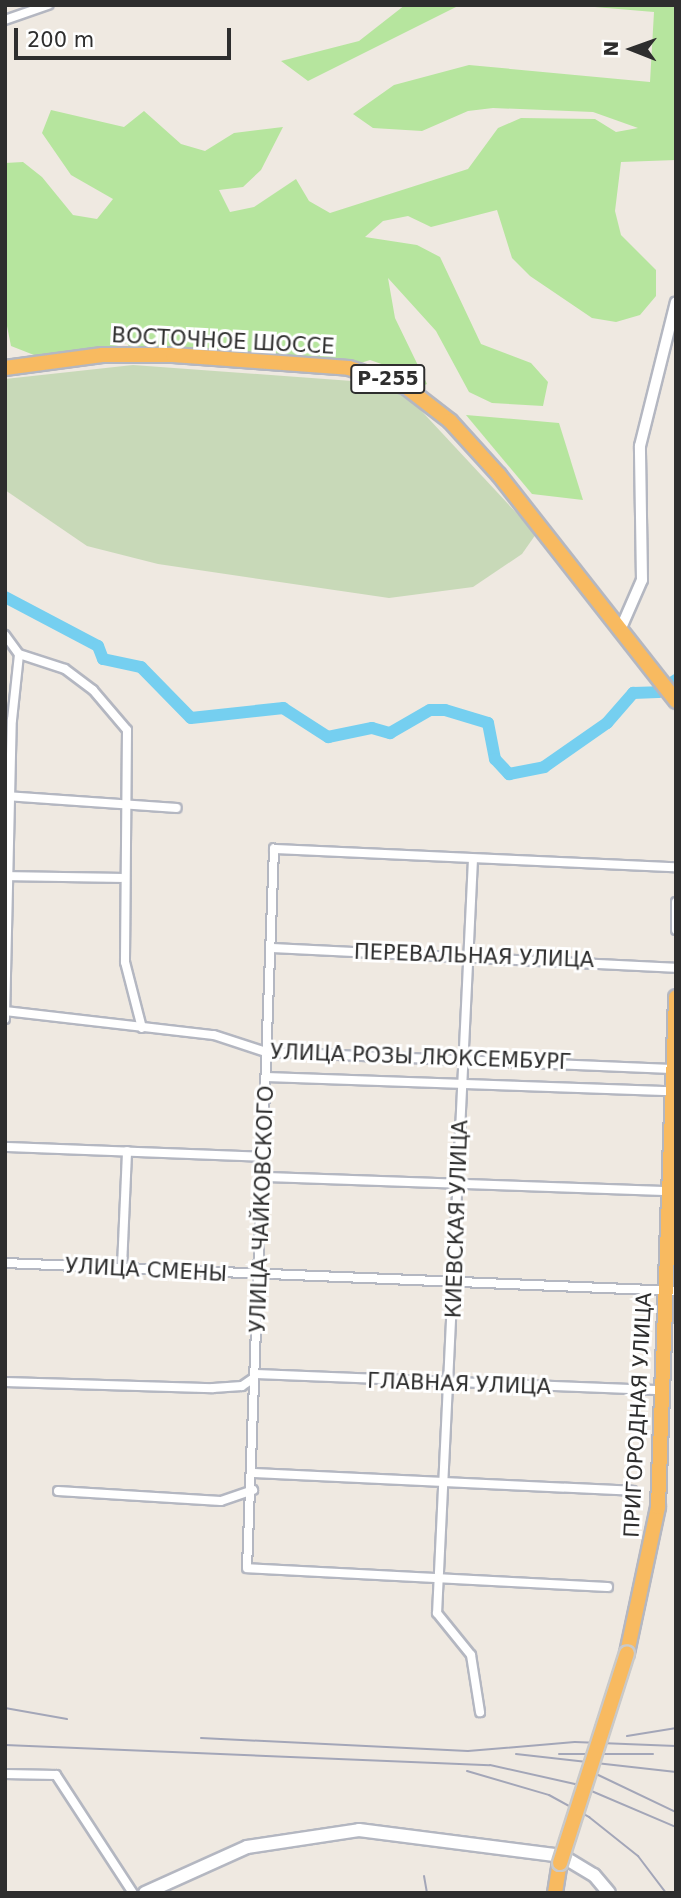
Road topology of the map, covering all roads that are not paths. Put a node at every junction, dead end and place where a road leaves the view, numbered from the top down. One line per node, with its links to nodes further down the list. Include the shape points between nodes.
1 (48, 5): 2 (street)
2 (5, 20)
3 (676, 302): 5 (street, via 640,446 642,580)
4 (5, 368): 5 (highway, ВОСТОЧНОЕ ШОССЕ / Р-255, via 102,355 173,355 349,368 406,387 450,421 499,475)
5 (621, 628): 8 (highway, ВОСТОЧНОЕ ШОССЕ / Р-255)
6 (5, 635): 7 (street)
7 (19, 654): 9 (street); 11 (street, via 65,669 123,723 129,744)
8 (676, 701)
9 (8, 720): 10 (street)
10 (8, 796): 11 (street); 15 (street)
11 (124, 803): 12 (street); 16 (street)
12 (177, 808)
13 (472, 859): 14 (street); 19 (street, УЛИЦА ЧАЙКОВСКОГО, via 274,849); 20 (street, КИЕВСКАЯ УЛИЦА)
14 (676, 867)
15 (7, 876): 16 (street); 23 (street)
16 (121, 878): 25 (street, via 126,971)
17 (676, 902): 18 (street)
18 (676, 930)
19 (271, 948): 20 (street, ПЕРЕВАЛЬНАЯ УЛИЦА); 26 (street, УЛИЦА ЧАЙКОВСКОГО)
20 (468, 955): 21 (street, ПЕРЕВАЛЬНАЯ УЛИЦА); 27 (street, КИЕВСКАЯ УЛИЦА)
21 (676, 968)
22 (676, 997): 28 (highway, ПРИГОРОДНАЯ УЛИЦА)
23 (6, 1011): 24 (street); 25 (street, УЛИЦА РОЗЫ ЛЮКСЕМБУРГ)
24 (5, 1019)
25 (142, 1028): 26 (street, УЛИЦА РОЗЫ ЛЮКСЕМБУРГ, via 214,1035)
26 (267, 1052): 27 (street, УЛИЦА РОЗЫ ЛЮКСЕМБУРГ); 29 (street, УЛИЦА ЧАЙКОВСКОГО)
27 (464, 1057): 28 (street, УЛИЦА РОЗЫ ЛЮКСЕМБУРГ); 30 (street, КИЕВСКАЯ УЛИЦА)
28 (672, 1069): 31 (highway, ПРИГОРОДНАЯ УЛИЦА)
29 (266, 1077): 30 (street); 34 (street, УЛИЦА ЧАЙКОВСКОГО)
30 (462, 1086): 31 (street); 36 (street, КИЕВСКАЯ УЛИЦА)
31 (671, 1091): 37 (highway, ПРИГОРОДНАЯ УЛИЦА)
32 (5, 1147): 33 (street)
33 (127, 1151): 34 (street); 39 (street)
34 (264, 1157): 35 (street, УЛИЦА ЧАЙКОВСКОГО)
35 (264, 1177): 36 (street); 40 (street, УЛИЦА ЧАЙКОВСКОГО)
36 (458, 1181): 37 (street); 41 (street, КИЕВСКАЯ УЛИЦА)
37 (667, 1191): 42 (highway, ПРИГОРОДНАЯ УЛИЦА)
38 (5, 1263): 39 (street, УЛИЦА СМЕНЫ)
39 (122, 1267): 40 (street, УЛИЦА СМЕНЫ)
40 (260, 1278): 41 (street, УЛИЦА СМЕНЫ); 43 (street, УЛИЦА ЧАЙКОВСКОГО)
41 (454, 1285): 42 (street, УЛИЦА СМЕНЫ); 45 (street, КИЕВСКАЯ УЛИЦА)
42 (670, 1291): 46 (highway, ПРИГОРОДНАЯ УЛИЦА)
43 (255, 1376): 44 (street, ГЛАВНАЯ УЛИЦА, via 247,1385 213,1388); 45 (street, ГЛАВНАЯ УЛИЦА); 47 (street, УЛИЦА ЧАЙКОВСКОГО)
44 (5, 1382)
45 (450, 1386): 46 (street, ГЛАВНАЯ УЛИЦА); 48 (street, КИЕВСКАЯ УЛИЦА)
46 (662, 1390): 58 (highway, ПРИГОРОДНАЯ УЛИЦА, bridge, via 658,1507 627,1653 559,1863)
47 (254, 1473): 48 (street); 49 (street, УЛИЦА ЧАЙКОВСКОГО)
48 (447, 1483): 51 (street); 52 (street, КИЕВСКАЯ УЛИЦА)
49 (253, 1490): 50 (street, via 221,1501); 52 (street, УЛИЦА ЧАЙКОВСКОГО, via 247,1568)
50 (58, 1491)
51 (634, 1491)
52 (441, 1578): 53 (street); 54 (street, КИЕВСКАЯ УЛИЦА, via 437,1618 471,1656)
53 (608, 1587)
54 (481, 1712)
55 (5, 1774): 56 (street, via 56,1774)
56 (133, 1893)
57 (145, 1893): 59 (main road, via 247,1847 359,1830 562,1856 594,1875)
58 (555, 1893)
59 (609, 1893)

